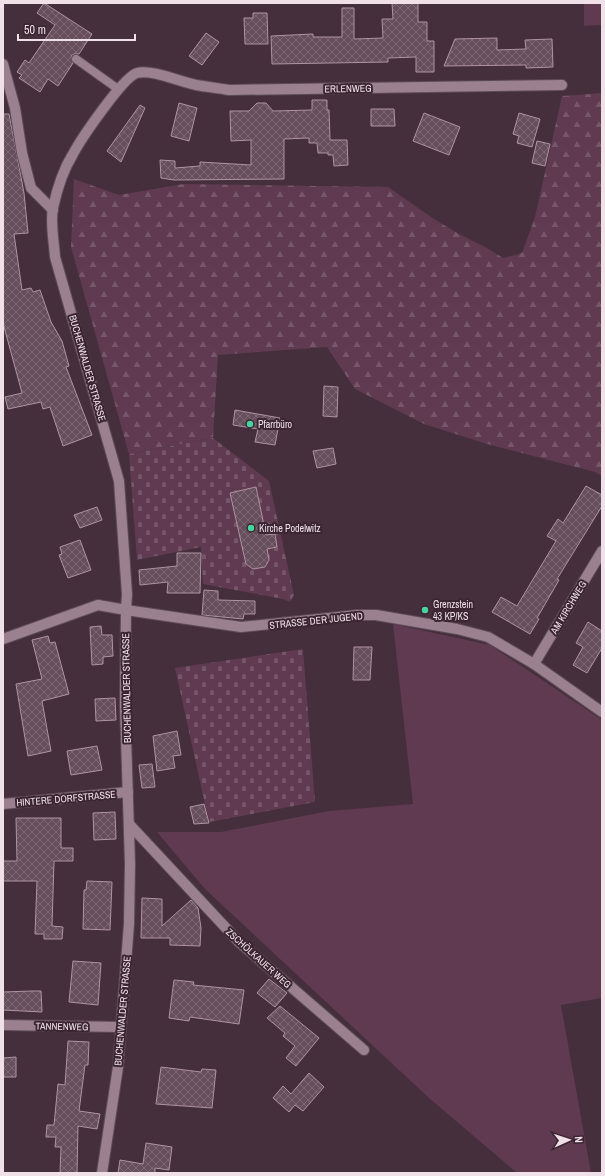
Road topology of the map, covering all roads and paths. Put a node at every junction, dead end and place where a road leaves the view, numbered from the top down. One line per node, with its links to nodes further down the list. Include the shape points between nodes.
1 (76, 59): 5 (lane)
2 (3, 64): 6 (street, via 15,108 31,188)
3 (136, 73): 4 (street, ERLENWEG, via 229,90); 5 (street, BUCHENWALDER STRASSE)
4 (562, 85)
5 (118, 89): 6 (street, BUCHENWALDER STRASSE, via 72,154 58,187)
6 (53, 210): 8 (street, BUCHENWALDER STRASSE, via 55,257 119,481)
7 (602, 551): 10 (street, AM KIRCHWEG)
8 (126, 610): 9 (street, STRASSE DER JUGEND, via 98,605); 10 (street, STRASSE DER JUGEND, via 241,627 376,615 470,631 488,637); 12 (street, BUCHENWALDER STRASSE)
9 (3, 639)
10 (534, 664): 11 (street, STRASSE DER JUGEND)
11 (602, 712)
12 (128, 792): 13 (street, HINTERE DORFSTRASSE); 14 (street, BUCHENWALDER STRASSE)
13 (3, 804)
14 (129, 824): 16 (street, BUCHENWALDER STRASSE, via 129,924); 17 (street, ZSCHÖLKAUER WEG, via 238,942)
15 (3, 1025): 16 (street, TANNENWEG)
16 (121, 1027): 18 (street, BUCHENWALDER STRASSE, via 118,1067)
17 (364, 1050)
18 (102, 1173)

